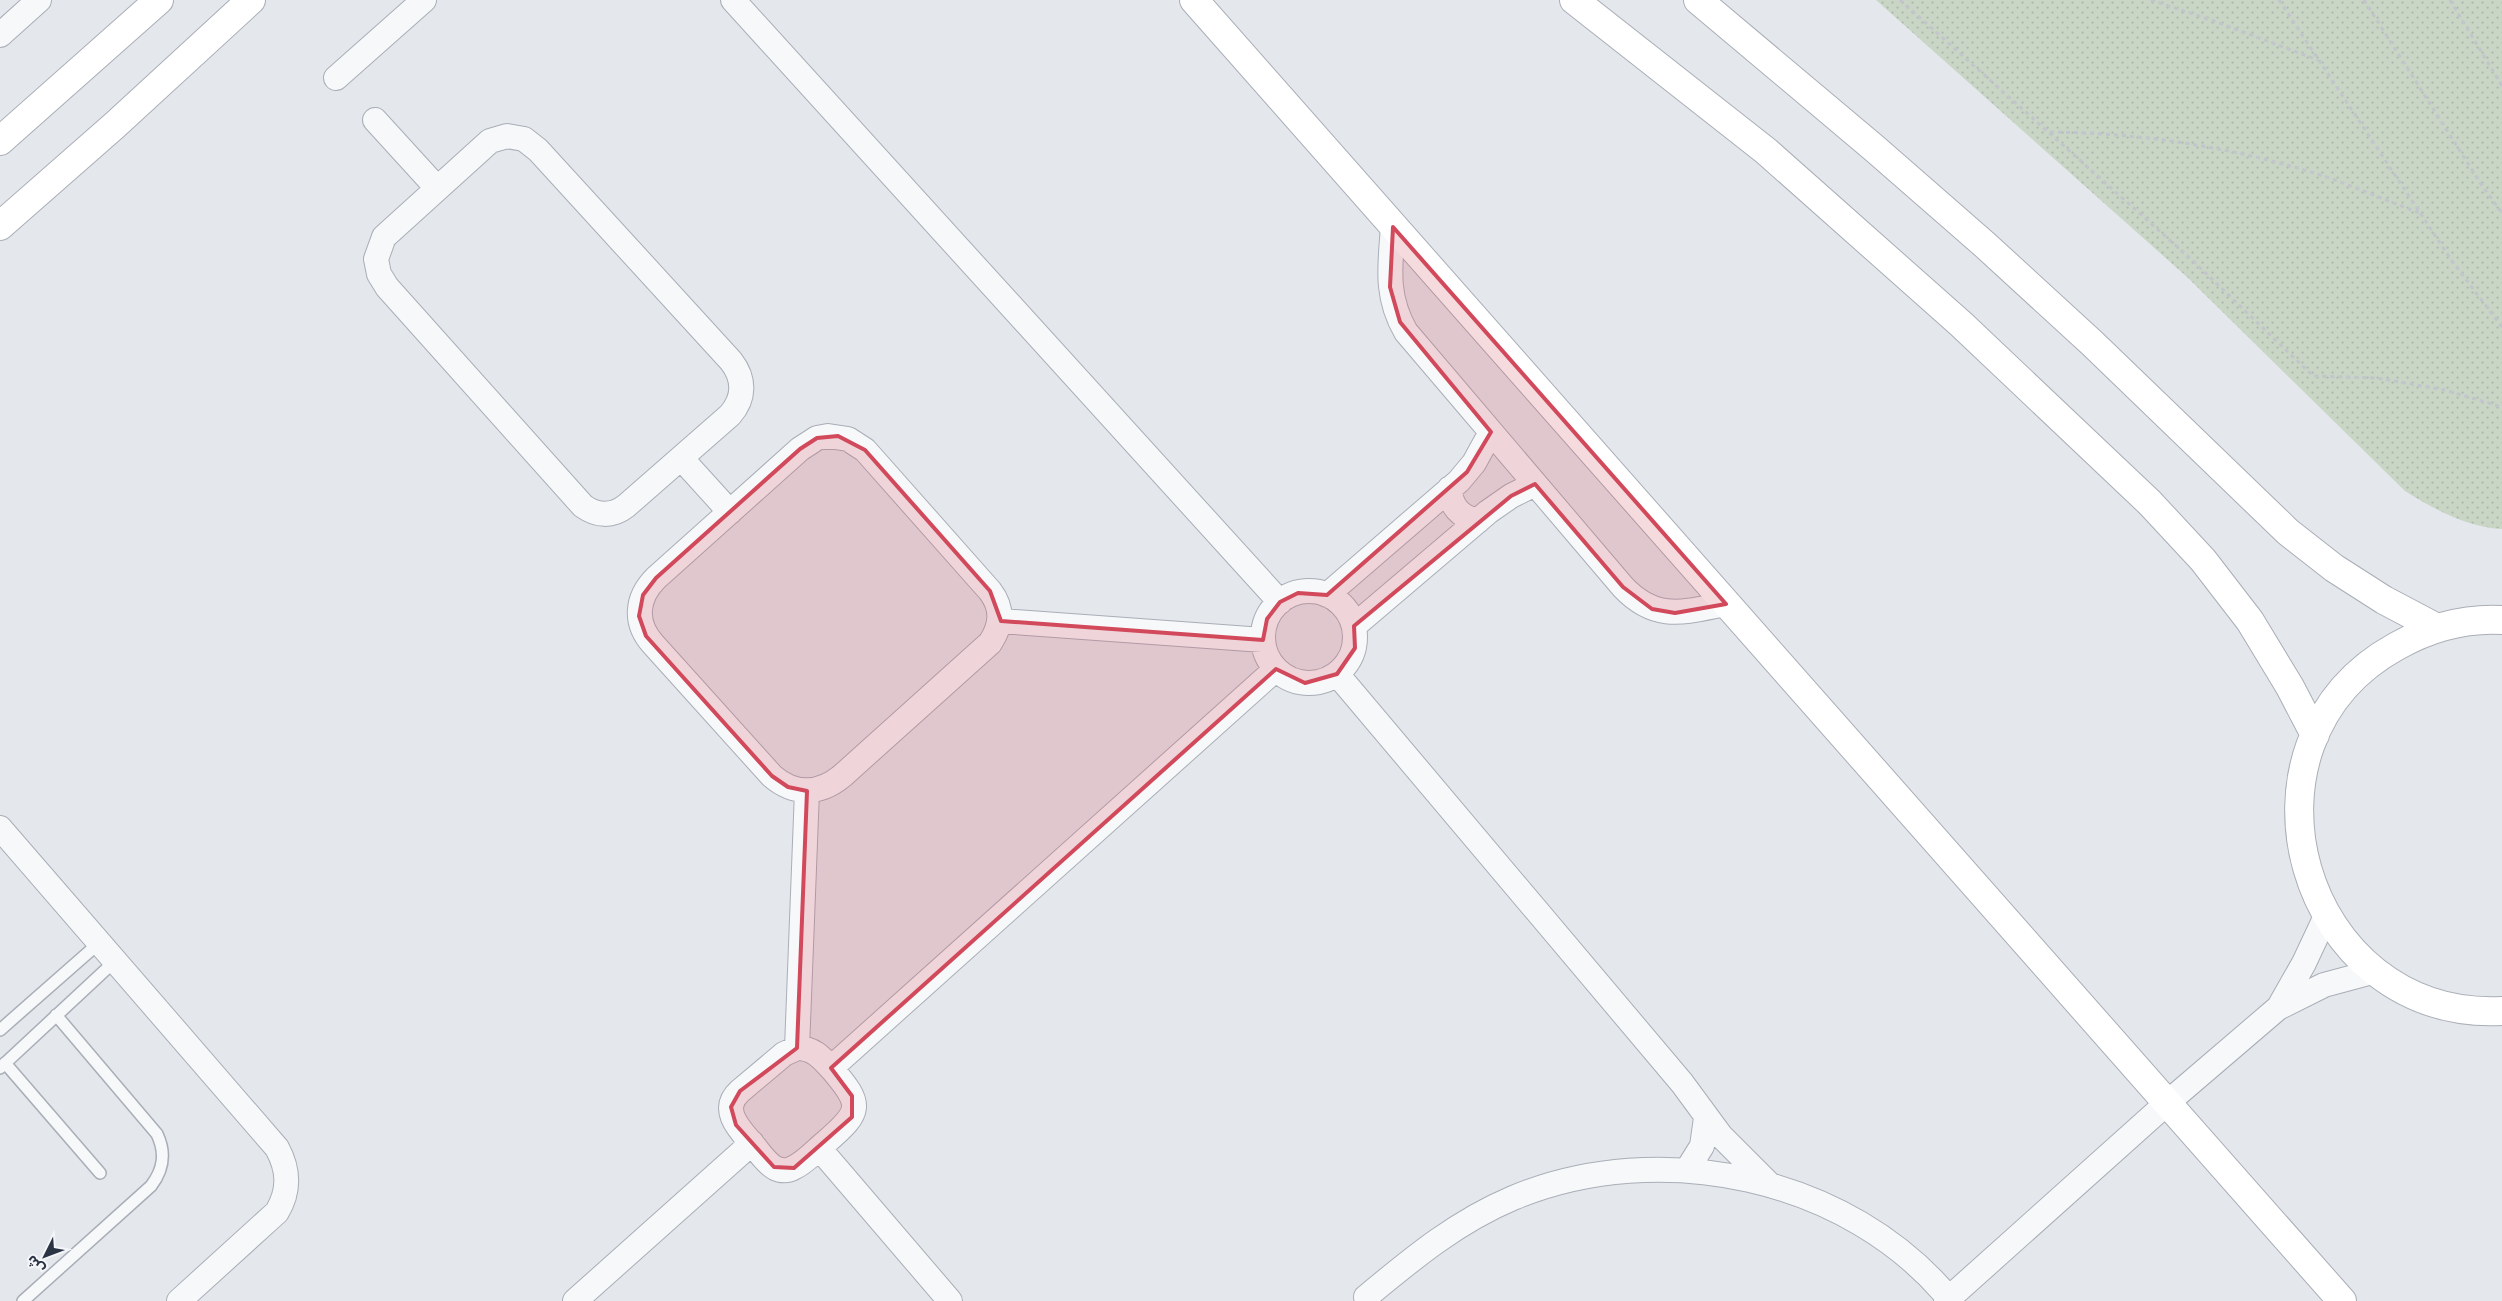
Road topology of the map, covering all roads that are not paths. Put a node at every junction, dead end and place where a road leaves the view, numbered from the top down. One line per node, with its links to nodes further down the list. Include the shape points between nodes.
1 (39, 0): 9 (street)
2 (159, 0): 12 (main road)
3 (251, 0): 14 (main road)
4 (424, 0): 10 (street)
5 (733, 0): 23 (street)
6 (1194, 0): 15 (main road)
7 (1574, 0): 32 (main road, via 1766,151 1961,324 2150,503 2203,560 2250,621)
8 (1698, 0): 28 (main road, via 1984,244 2288,532 2334,568)
9 (0, 34)
10 (336, 78)
11 (375, 120): 13 (street)
12 (0, 141)
13 (437, 188): 17 (street, via 490,141 507,136 524,139 538,150 731,361 742,384 740,402 730,416); 17 (street, via 384,237 377,251 379,274 387,287 578,501 595,513 615,513)
14 (0, 226)
15 (1393, 227): 16 (street, via 1390,287 1400,322); 24 (main road)
16 (1491, 432): 18 (street); 19 (street, via 1474,463)
17 (682, 458): 20 (street)
18 (1535, 484): 21 (street, via 1511,496); 24 (street, via 1623,587 1641,603 1652,609 1675,613)
19 (1450, 488): 21 (street, via 1457,510 1470,519); 22 (street)
20 (730, 512): 26 (street, via 808,442 828,436 848,439 865,450 990,591 998,605); 33 (street, via 648,586 640,605 641,626 653,644 772,776 788,787)
21 (1478, 520): 27 (street)
22 (1327, 595): 23 (street, via 1298,592); 27 (street, via 1345,607)
23 (1280, 602): 29 (street, via 1267,619)
24 (1726, 604): 46 (main road)
25 (2502, 620): 28 (main road, via 2464,622)
26 (1000, 621): 29 (street); 33 (street, via 990,643 842,776 826,788)
27 (1354, 626): 31 (street, via 1354,648 1345,667)
28 (2437, 628): 32 (main road, via 2387,651 2364,668 2328,710)
29 (1263, 640): 30 (street)
30 (1276, 669): 31 (street, via 1284,676 1305,683 1316,683); 45 (street)
31 (1337, 674): 47 (street, via 1682,1083)
32 (2315, 735): 35 (main road, via 2300,786 2299,822 2305,866)
33 (807, 791): 43 (street)
34 (0, 828): 36 (street)
35 (2326, 916): 38 (main road, via 2340,936); 39 (street)
36 (100, 943): 37 (street); 42 (lane)
37 (115, 961): 41 (lane); 56 (street, via 277,1148 286,1170 286,1193 277,1212)
38 (2376, 971): 39 (street, via 2324,985); 40 (main road, via 2398,986 2438,1003 2473,1010)
39 (2278, 1008): 46 (street)
40 (2502, 1011)
41 (56, 1015): 44 (lane); 55 (lane, via 157,1134 163,1160 151,1186)
42 (0, 1030)
43 (797, 1048): 45 (street, via 812,1050); 48 (street, via 784,1054 740,1091 733,1101 733,1120)
44 (2, 1066): 51 (lane)
45 (830, 1068): 49 (street, via 852,1096 854,1110 848,1123)
46 (2167, 1103): 54 (street); 59 (main road)
47 (1706, 1118): 50 (street, via 1702,1146); 52 (street)
48 (752, 1143): 49 (street, via 769,1163 780,1170 794,1168); 57 (street)
49 (819, 1148): 58 (street)
50 (1688, 1170): 52 (street); 53 (street, via 1618,1171 1547,1186 1513,1198 1449,1231)
51 (100, 1173)
52 (1770, 1185): 54 (street, via 1821,1204 1879,1236 1904,1254)
53 (1366, 1297)
54 (1949, 1300)
55 (22, 1301)
56 (179, 1301)
57 (575, 1301)
58 (950, 1301)
59 (2342, 1301)

